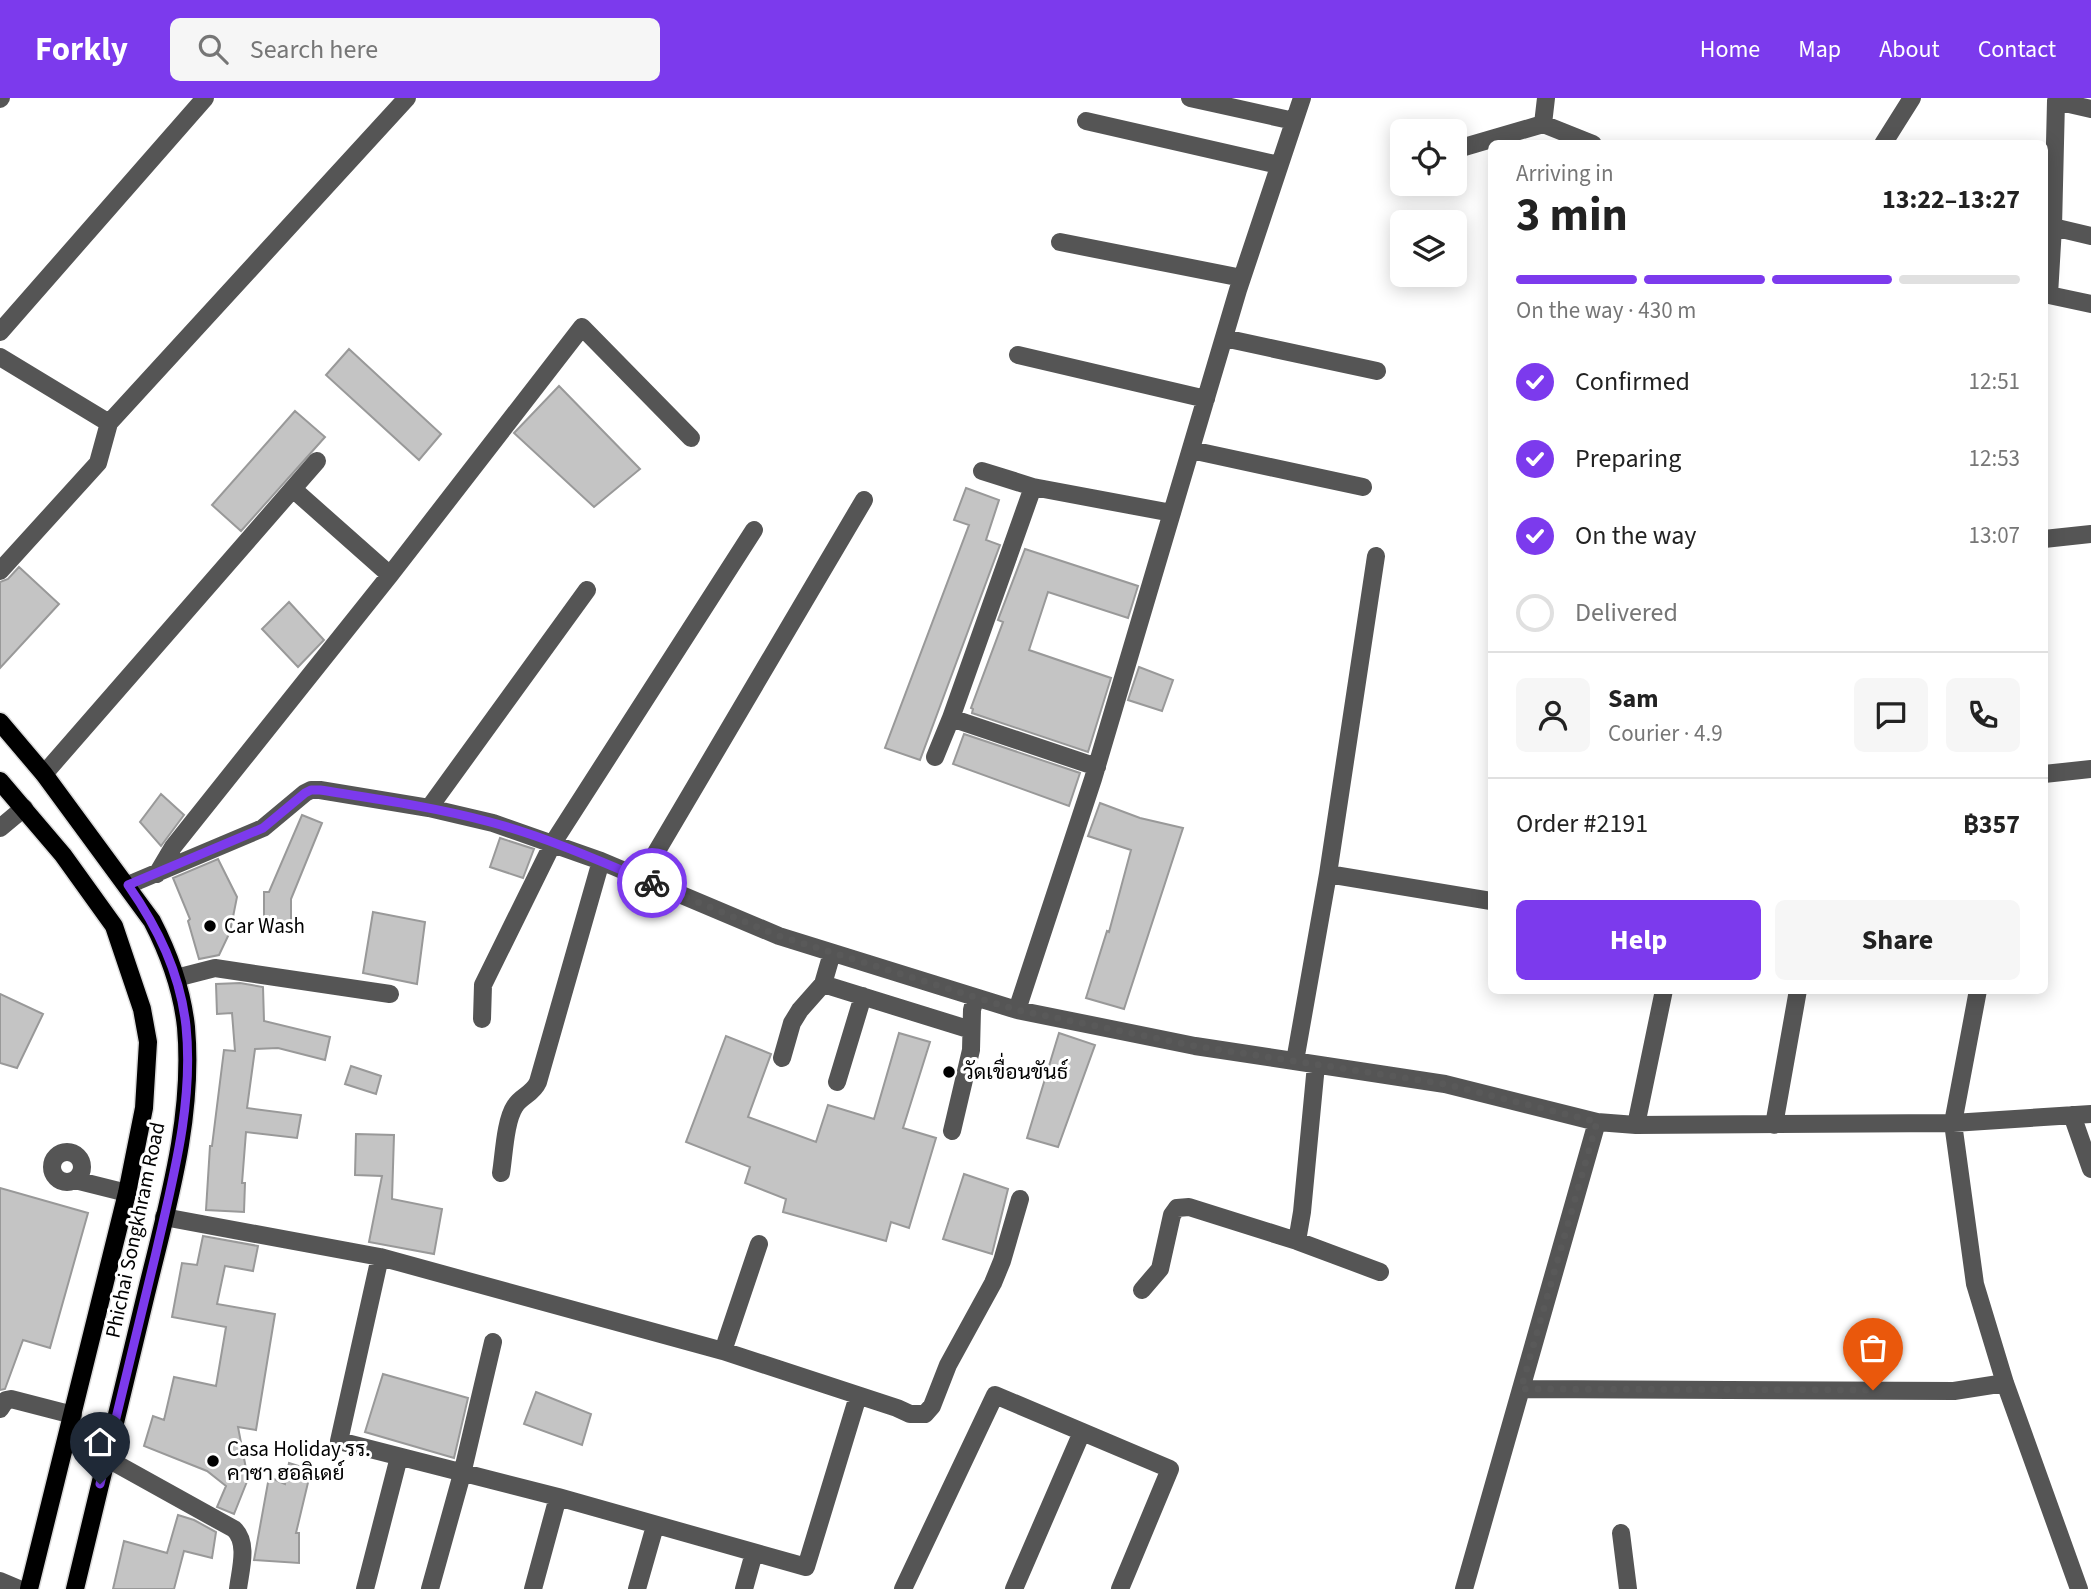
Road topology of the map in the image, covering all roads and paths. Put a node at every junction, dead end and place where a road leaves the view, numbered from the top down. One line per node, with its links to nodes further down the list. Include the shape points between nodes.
1 (205, 98): 24 (street)
2 (407, 98): 30 (street)
3 (1190, 98): 9 (street)
4 (1302, 98): 9 (street)
5 (1546, 98): 10 (street)
6 (1912, 98): 14 (street)
7 (2091, 109): 17 (street, via 2056,101)
8 (1086, 121): 16 (street)
9 (1294, 121): 16 (street)
10 (1543, 124): 11 (street); 13 (street)
11 (1488, 140)
12 (1488, 140): 15 (street)
13 (1584, 140)
14 (1886, 140)
15 (1467, 146)
16 (1279, 165): 21 (street)
17 (2053, 227): 18 (street); 20 (street)
18 (2091, 236)
19 (1060, 243): 21 (street)
20 (2048, 274)
21 (1242, 278): 25 (street)
22 (2048, 293): 23 (street)
23 (2091, 304)
24 (0, 332)
25 (1224, 338): 28 (street); 29 (street)
26 (1018, 355): 29 (street)
27 (0, 357): 30 (street)
28 (1377, 372)
29 (1206, 399): 32 (street)
30 (109, 423): 44 (street, via 98,463)
31 (691, 438): 45 (street, via 582,327)
32 (1191, 450): 36 (street); 39 (street)
33 (317, 461): 37 (street)
34 (982, 471): 35 (street)
35 (1033, 486): 39 (street); 47 (street)
36 (1363, 487)
37 (293, 489): 45 (street); 52 (street)
38 (864, 500): 62 (street)
39 (1172, 513): 50 (street)
40 (754, 530): 58 (street)
41 (2091, 534): 42 (street)
42 (2048, 539)
43 (1376, 556): 61 (street)
44 (0, 571)
45 (390, 575): 60 (street, via 173,847)
46 (587, 590): 56 (street)
47 (951, 718): 49 (street); 50 (street)
48 (0, 722): 52 (main road, Phichai Songkhram Road)
49 (935, 758)
50 (1097, 767): 74 (street)
51 (2091, 769): 53 (street)
52 (44, 774): 63 (main road, Phichai Songkhram Road)
53 (2048, 774)
54 (0, 781): 55 (main road, Phichai Songkhram Road)
55 (23, 808): 57 (street); 91 (main road, Phichai Songkhram Road, via 114,926 142,1009 148,1042 147,1076)
56 (429, 808): 58 (street); 60 (street, via 311,790 263,828)
57 (0, 828)
58 (553, 844): 59 (street); 75 (street, via 483,985)
59 (601, 861): 62 (street); 89 (street, via 538,1082 511,1115)
60 (157, 874): 63 (street)
61 (1328, 874): 64 (street); 78 (street)
62 (641, 878): 65 (street, via 779,936)
63 (128, 885): 66 (main road, Phichai Songkhram Road, via 152,921)
64 (1488, 901)
65 (832, 953): 67 (street); 73 (street)
66 (176, 978): 68 (street, via 215,968); 93 (main road, Phichai Songkhram Road, via 186,1026 187,1077 179,1157)
67 (823, 984): 72 (street); 77 (street, via 792,1023)
68 (390, 994)
69 (1663, 994): 85 (street)
70 (1797, 994): 86 (street)
71 (1977, 994): 84 (street)
72 (863, 996): 76 (street); 80 (street)
73 (975, 998): 74 (street); 76 (street)
74 (1017, 1010): 78 (street)
75 (482, 1019)
76 (971, 1030): 87 (street, via 971,1050)
77 (782, 1058)
78 (1295, 1061): 79 (street)
79 (1316, 1065): 83 (street, via 1445,1084); 94 (street)
80 (837, 1082)
81 (2091, 1114): 82 (street)
82 (2072, 1115): 84 (street); 88 (street)
83 (1597, 1122): 85 (street); 102 (street)
84 (1953, 1123): 86 (street); 101 (street, via 1975,1284)
85 (1636, 1125): 86 (street)
86 (1773, 1125)
87 (952, 1131)
88 (2091, 1169)
89 (501, 1173)
90 (75, 1180): 91 (street)
91 (127, 1193): 105 (main road, Phichai Songkhram Road)
92 (1020, 1199): 103 (street, via 998,1272 948,1365 932,1406 925,1414 910,1414)
93 (164, 1217): 96 (street); 108 (main road, Phichai Songkhram Road)
94 (1297, 1241): 97 (street); 98 (street, via 1189,1207 1177,1208 1160,1269)
95 (759, 1244): 100 (street)
96 (380, 1256): 100 (street); 107 (street, via 339,1441)
97 (1380, 1272)
98 (1142, 1290)
99 (492, 1342): 109 (street)
100 (723, 1351): 103 (street)
101 (2005, 1383): 102 (street, via 1954,1391); 129 (street)
102 (1521, 1389): 127 (street)
103 (858, 1396): 113 (street, via 806,1567)
104 (0, 1409): 105 (street, via 10,1399)
105 (72, 1415): 116 (main road, Phichai Songkhram Road)
106 (1082, 1432): 124 (street, via 995,1395); 125 (street); 126 (street, via 1170,1469)
107 (400, 1457): 109 (street); 119 (street)
108 (106, 1458): 117 (main road, Phichai Songkhram Road); 118 (street, via 240,1535)
109 (462, 1474): 110 (street); 120 (street)
110 (558, 1497): 111 (street); 121 (street)
111 (654, 1526): 113 (street); 122 (street)
112 (1621, 1533): 128 (street)
113 (754, 1553): 123 (street)
114 (0, 1581): 115 (street)
115 (19, 1589)
116 (29, 1589)
117 (75, 1589)
118 (238, 1589)
119 (365, 1589)
120 (430, 1589)
121 (533, 1589)
122 (638, 1589)
123 (744, 1589)
124 (903, 1589)
125 (1014, 1589)
126 (1120, 1589)
127 (1464, 1589)
128 (1628, 1589)
129 (2078, 1589)

